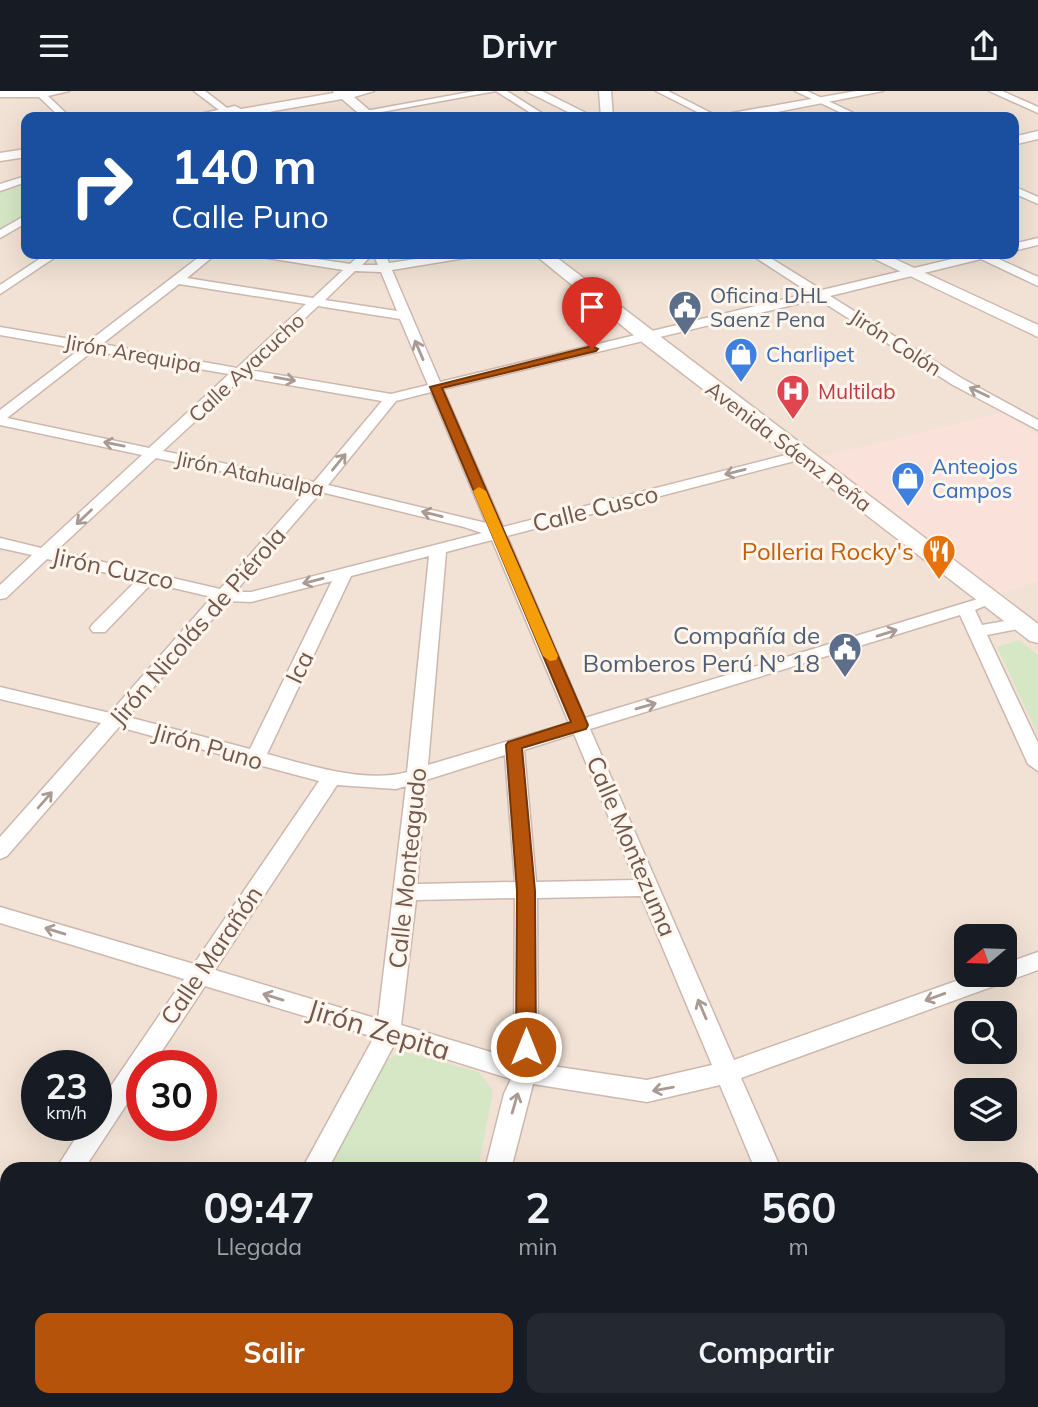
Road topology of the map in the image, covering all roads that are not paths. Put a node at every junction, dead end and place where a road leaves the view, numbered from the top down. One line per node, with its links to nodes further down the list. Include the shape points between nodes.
1 (64, 91): 14 (street)
2 (199, 91): 22 (street)
3 (368, 91): 12 (main road)
4 (491, 91): 27 (street)
5 (501, 91): 28 (street)
6 (532, 91): 16 (main road)
7 (554, 91): 18 (main road)
8 (661, 91): 29 (street)
9 (800, 91): 15 (street)
10 (877, 91): 15 (main road)
11 (993, 91): 20 (street)
12 (342, 92): 17 (main road); 23 (main road); 26 (main road)
13 (0, 94): 14 (street)
14 (42, 95): 21 (street)
15 (822, 101): 30 (main road); 31 (street)
16 (561, 105): 18 (main road); 18 (main road)
17 (271, 108): 24 (main road); 25 (street)
18 (583, 108): 19 (main road)
19 (607, 109)
20 (1038, 110)
21 (60, 112)
22 (224, 112)
23 (243, 112)
24 (246, 112)
25 (265, 112)
26 (365, 112)
27 (383, 112)
28 (534, 112)
29 (704, 112)
30 (760, 112)
31 (846, 112)
32 (1038, 135): 33 (main road)
33 (1019, 140)
34 (21, 151): 35 (main road)
35 (0, 155)
36 (21, 180): 37 (street)
37 (0, 188)
38 (1019, 192): 39 (street)
39 (1038, 201)
40 (21, 221): 41 (street)
41 (0, 235)
42 (1038, 241): 43 (street)
43 (1019, 246)
44 (46, 259): 61 (street)
45 (203, 259): 59 (street)
46 (291, 259): 57 (street)
47 (362, 259): 57 (street, Calle Ayacucho)
48 (415, 259): 55 (street)
49 (548, 259): 68 (main road, Avenida Sáenz Peña)
50 (764, 259): 62 (street, Jirón Colón)
51 (883, 259): 58 (main road)
52 (914, 259): 56 (main road)
53 (963, 259): 56 (street)
54 (993, 259): 60 (street)
55 (382, 262): 57 (street); 64 (street, Calle Montezuma)
56 (932, 267): 58 (street); 65 (main road)
57 (352, 269): 63 (street, Calle Ayacucho)
58 (911, 272): 62 (street); 67 (main road)
59 (177, 279): 63 (street); 69 (street)
60 (1038, 282)
61 (0, 290)
62 (821, 294): 68 (street); 74 (street, Jirón Colón, one-way to 62, via 958,382)
63 (316, 302): 64 (street); 70 (street, Calle Ayacucho)
64 (405, 316): 71 (street, Calle Montezuma, one-way to 64)
65 (1038, 316)
66 (0, 331): 69 (street, Jirón Arequipa)
67 (1038, 332)
68 (645, 336): 71 (street); 76 (main road, Avenida Sáenz Peña)
69 (91, 346): 70 (street, Jirón Arequipa); 73 (street)
70 (242, 372): 72 (street, Jirón Arequipa, one-way to 72); 75 (street, Calle Ayacucho)
71 (435, 387): 72 (street); 78 (street, Calle Montezuma)
72 (391, 397): 77 (street, Jirón Nicolás de Piérola, one-way to 72)
73 (0, 419): 75 (street, Jirón Atahualpa, one-way to 73)
74 (1038, 426)
75 (153, 452): 77 (street, Jirón Atahualpa); 81 (street, Calle Ayacucho, one-way to 81)
76 (801, 455): 78 (street, Calle Cusco, one-way to 78); 86 (main road, Avenida Sáenz Peña)
77 (318, 487): 78 (street, Jirón Atahualpa, one-way to 77); 85 (street, Jirón Nicolás de Piérola)
78 (498, 533): 80 (street, Calle Cusco); 93 (street, Calle Montezuma)
79 (0, 543): 81 (street, Jirón Cuzco)
80 (438, 549): 82 (street, Calle Cusco); 97 (street, Calle Monteagudo)
81 (46, 554): 83 (street, Jirón Cuzco); 84 (street, Calle Ayacucho)
82 (344, 574): 85 (street, Calle Cusco, one-way to 85, via 251,597); 95 (street, Ica)
83 (150, 576): 85 (street, Jirón Cuzco); 88 (street)
84 (0, 594)
85 (226, 594): 92 (street, Jirón Nicolás de Piérola)
86 (991, 600): 87 (street, Jirón Puno); 89 (main road, Avenida Sáenz Peña)
87 (966, 609): 90 (street); 93 (street, Jirón Puno, one-way to 87)
88 (99, 628)
89 (1030, 629): 90 (street)
90 (976, 631): 96 (street)
91 (0, 693): 92 (street, Jirón Puno)
92 (115, 720): 95 (street, Jirón Puno); 99 (street, Jirón Nicolás de Piérola, one-way to 92)
93 (580, 725): 94 (street, Jirón Puno); 100 (street, Calle Montezuma)
94 (514, 745): 97 (street, Jirón Puno); 101 (street)
95 (254, 760): 98 (street, Jirón Puno)
96 (1038, 764)
97 (417, 776): 98 (street, Jirón Puno, via 396,782); 102 (street, Calle Monteagudo)
98 (332, 778): 106 (street, Calle Marañón)
99 (0, 852)
100 (650, 888): 101 (street); 109 (street, Calle Montezuma, one-way to 100)
101 (526, 891): 102 (street); 110 (street)
102 (407, 893): 108 (street, Calle Monteagudo)
103 (0, 915): 106 (street, Jirón Zepita, one-way to 103)
104 (1038, 961): 105 (street)
105 (1017, 968)
106 (198, 974): 108 (street, Jirón Zepita, one-way to 106); 111 (street, Calle Marañón)
107 (966, 987): 109 (street, Jirón Zepita, one-way to 109)
108 (388, 1033): 110 (street, Jirón Zepita); 112 (street, Calle Monteagudo)
109 (729, 1072): 110 (street, Jirón Zepita, one-way to 110, via 647,1091); 114 (street, Calle Montezuma)
110 (526, 1073): 113 (street, one-way to 110, via 516,1094)
111 (74, 1162)
112 (319, 1162)
113 (500, 1162)
114 (765, 1162)

